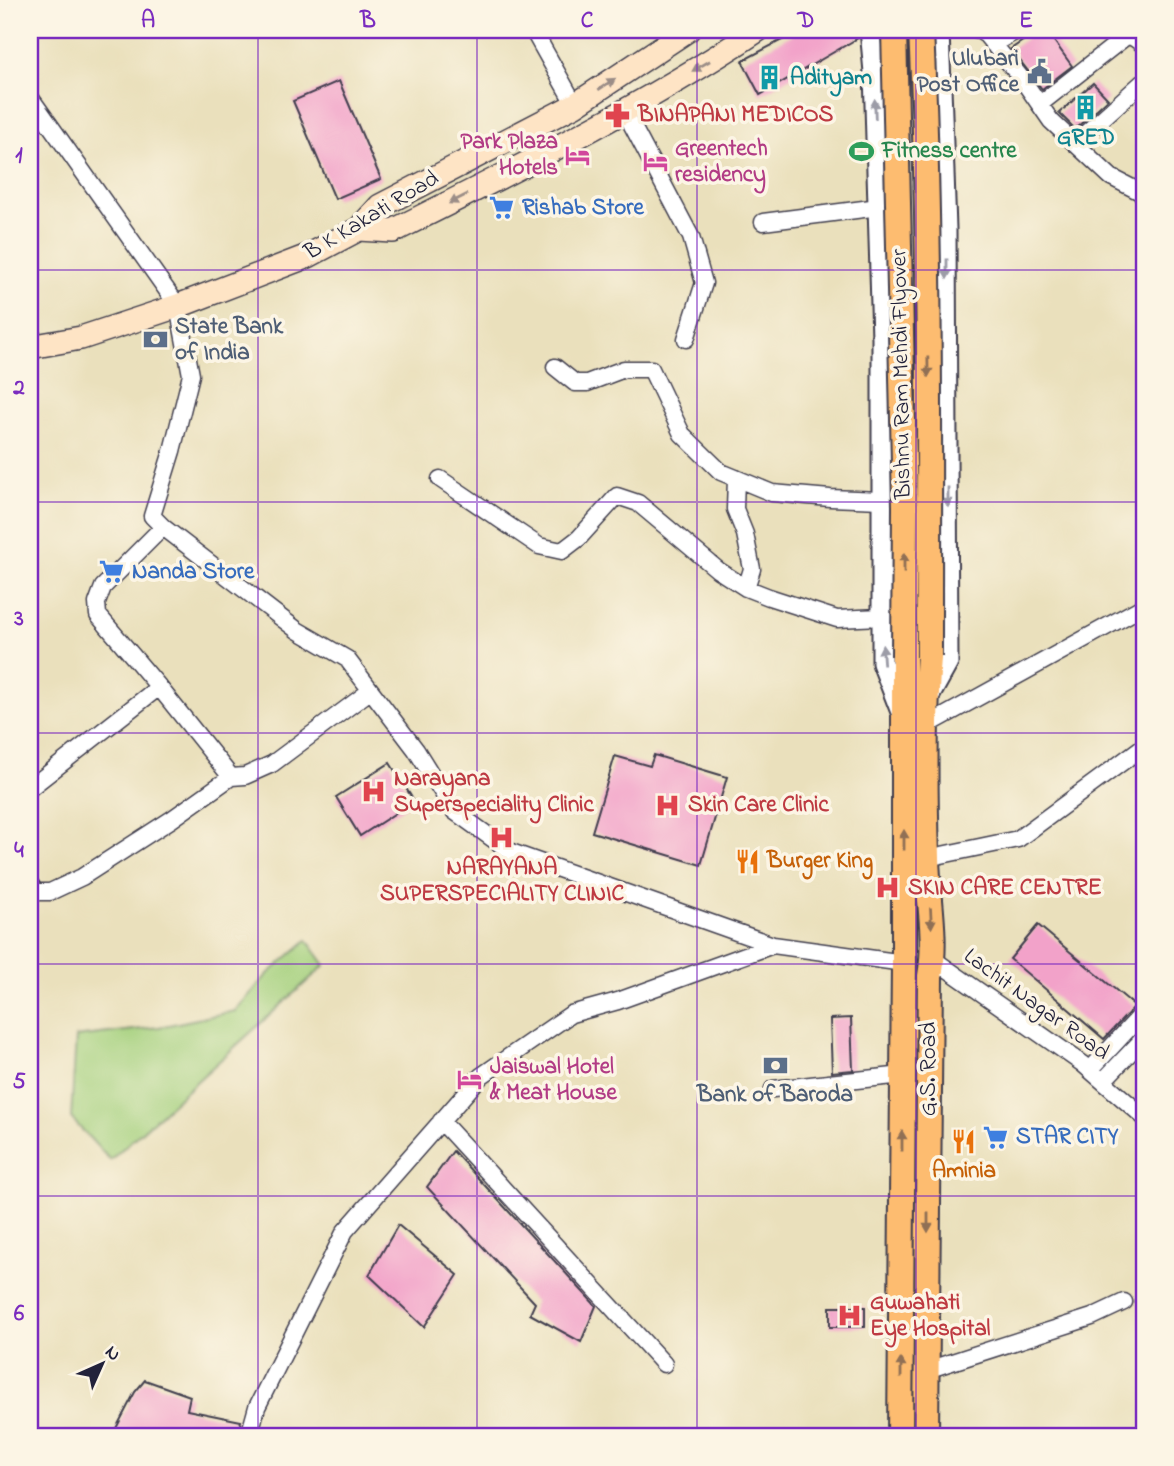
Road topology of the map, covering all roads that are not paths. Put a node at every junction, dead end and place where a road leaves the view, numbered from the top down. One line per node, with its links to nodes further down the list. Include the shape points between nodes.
1 (533, 30): 16 (street)
2 (688, 30): 16 (main road, B K Kakati Road, one-way to 2)
3 (758, 30): 17 (main road, one-way to 17)
4 (870, 30): 20 (street, one-way to 4)
5 (894, 30): 40 (main road, Bishnu Ram Mehdi Flyover, one-way to 5, bridge, via 904,656)
6 (921, 30): 40 (main road, Bishnu Ram Mehdi Flyover, one-way to 40, bridge, via 929,657)
7 (939, 30): 19 (street)
8 (978, 30): 11 (street)
9 (1018, 30): 11 (street)
10 (1126, 32): 12 (street); 15 (street)
11 (993, 44): 15 (street)
12 (1144, 45)
13 (1144, 81): 18 (street)
14 (30, 97): 27 (street)
15 (1040, 104): 18 (street)
16 (575, 106): 24 (main road, B K Kakati Road, via 380,206)
17 (624, 110): 24 (main road, one-way to 24, via 393,231); 28 (street, via 691,237 704,282)
18 (1075, 143): 21 (street, via 1111,177)
19 (945, 182): 20 (street); 25 (street)
20 (878, 186): 22 (street)
21 (1144, 194)
22 (879, 207): 23 (street); 26 (street)
23 (763, 222)
24 (359, 229): 27 (main road, B K Kakati Road, via 308,256)
25 (946, 229): 26 (street); 40 (street, one-way to 40, via 948,663)
26 (880, 233): 33 (street)
27 (178, 306): 29 (main road, B K Kakati Road, via 81,338); 34 (street, via 191,375 152,516)
28 (686, 338)
29 (30, 347)
30 (555, 367): 32 (street, via 575,383 624,369 651,369 682,434 721,472)
31 (440, 478): 35 (street, via 539,546 562,551 617,496 639,503)
32 (736, 478): 33 (street, via 772,492); 35 (street, via 735,509 752,569)
33 (881, 500): 37 (street)
34 (163, 527): 38 (street, via 103,587 97,603 98,615); 39 (street, via 297,630 347,659)
35 (746, 588): 37 (street, via 837,618)
36 (1144, 606): 40 (street)
37 (881, 617): 40 (street, one-way to 37, via 882,663)
38 (159, 687): 42 (street); 43 (street)
39 (370, 691): 42 (street, via 272,764); 46 (street, via 416,750 454,811 510,852)
40 (918, 716): 44 (main road, G.S. Road); 48 (main road, G.S. Road, one-way to 40)
41 (1144, 746): 44 (street, via 1018,839)
42 (231, 777): 45 (street, via 82,877 50,892 36,892)
43 (30, 788)
44 (927, 858): 47 (main road, G.S. Road, one-way to 47)
45 (30, 884)
46 (773, 945): 48 (street); 55 (street, via 571,1014 481,1076)
47 (933, 958): 52 (street, Lachit Nagar Road); 58 (main road, G.S. Road, one-way to 58)
48 (904, 963): 51 (main road, G.S. Road)
49 (1144, 1012): 52 (street)
50 (1144, 1038): 52 (street)
51 (903, 1075): 53 (street); 60 (main road, G.S. Road, one-way to 51)
52 (1096, 1075): 54 (street, Lachit Nagar Road)
53 (773, 1089)
54 (1144, 1117)
55 (441, 1122): 57 (street); 59 (street, via 345,1231 257,1408)
56 (1124, 1302): 58 (street, via 1092,1317)
57 (664, 1364)
58 (927, 1370): 61 (main road, G.S. Road)
59 (249, 1436)
60 (900, 1436)
61 (926, 1436)

